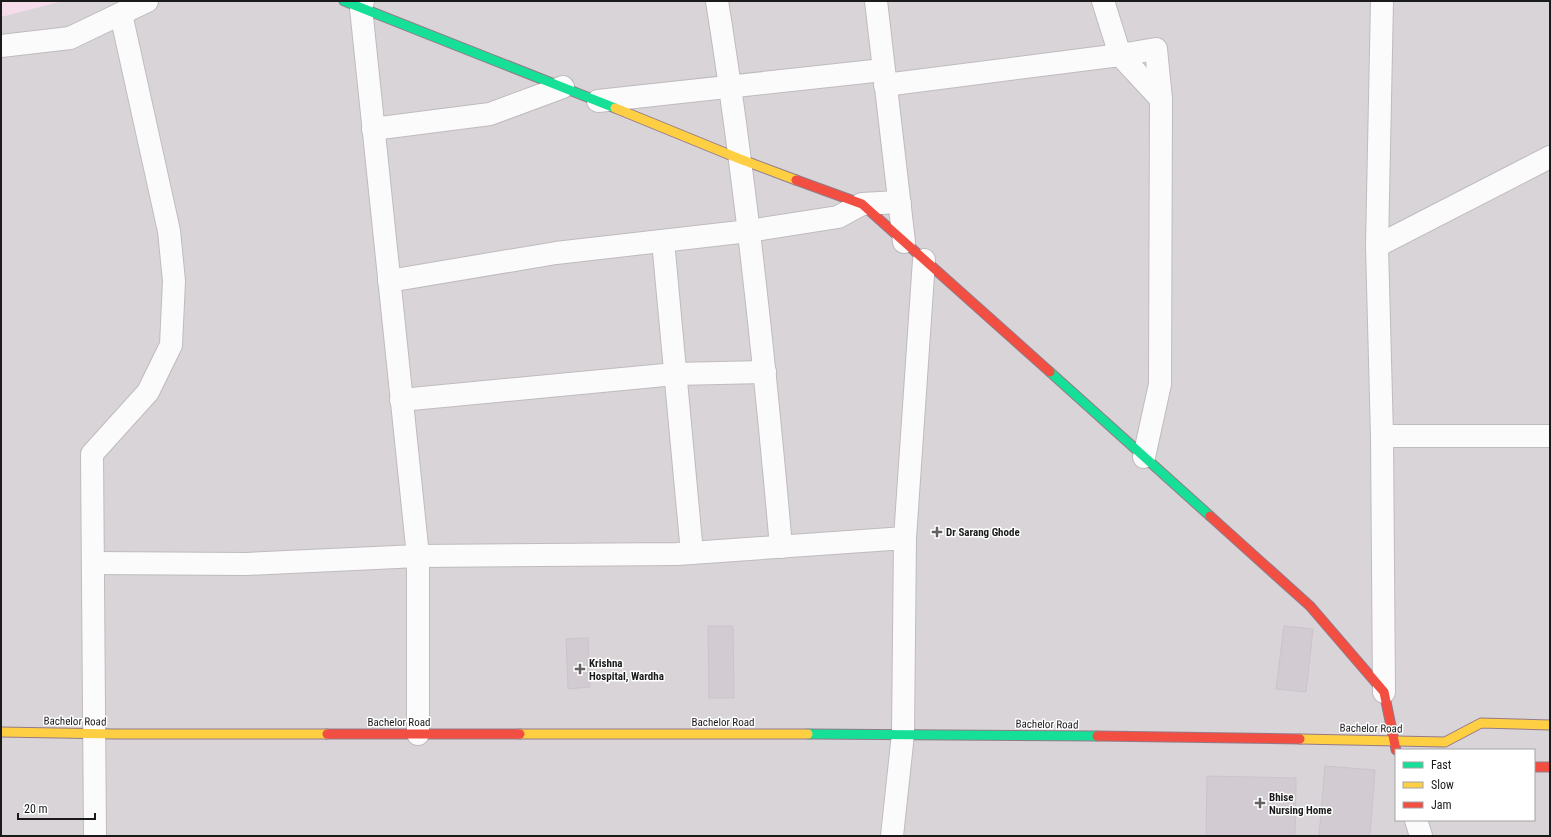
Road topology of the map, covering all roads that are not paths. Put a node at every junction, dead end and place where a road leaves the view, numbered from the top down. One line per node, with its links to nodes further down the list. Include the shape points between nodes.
1 (147, 1): 7 (street)
2 (717, 1): 11 (street)
3 (876, 1): 10 (street)
4 (1103, 1): 9 (street)
5 (1382, 1): 23 (street)
6 (356, 4): 12 (main road); 15 (street)
7 (121, 14): 8 (street, via 70,38); 36 (street, via 169,231 174,281 171,345 148,392 92,454)
8 (1, 46)
9 (1120, 55): 10 (street); 13 (street); 13 (street, via 1156,49)
10 (884, 78): 11 (street); 18 (street)
11 (731, 86): 14 (street); 17 (street)
12 (563, 87): 14 (main road); 15 (street, via 490,114)
13 (1160, 99): 31 (street, via 1160,384)
14 (598, 101): 17 (main road)
15 (373, 129): 25 (street)
16 (1550, 157): 23 (street)
17 (740, 159): 19 (main road); 20 (street)
18 (899, 203): 19 (street); 22 (street)
19 (862, 204): 20 (street, via 838,216); 22 (main road)
20 (749, 231): 21 (street); 26 (street)
21 (663, 241): 25 (street, via 556,253); 27 (street)
22 (904, 242): 24 (main road)
23 (1377, 246): 29 (street)
24 (924, 260): 31 (main road); 32 (street)
25 (389, 281): 28 (street)
26 (765, 372): 27 (street); 33 (street)
27 (675, 374): 28 (street); 34 (street)
28 (401, 400): 35 (street)
29 (1382, 436): 30 (street); 37 (street)
30 (1550, 436)
31 (1144, 457): 37 (main road, via 1310,606)
32 (905, 538): 33 (street); 42 (street)
33 (781, 547): 34 (street)
34 (692, 553): 35 (street)
35 (418, 556): 36 (street, via 246,564); 41 (street)
36 (94, 563): 40 (street)
37 (1384, 692): 43 (main road)
38 (1550, 725): 44 (main road, via 1481,723)
39 (1, 732): 40 (main road, Bachelor Road)
40 (95, 734): 41 (main road, Bachelor Road); 50 (street)
41 (418, 734): 42 (main road, Bachelor Road)
42 (903, 734): 43 (main road, Bachelor Road); 51 (street)
43 (1394, 740): 44 (main road, Bachelor Road); 45 (main road)
44 (1445, 742): 46 (main road)
45 (1396, 749)
46 (1455, 749)
47 (1535, 767): 48 (main road)
48 (1550, 767)
49 (1416, 821): 52 (street)
50 (95, 836)
51 (892, 836)
52 (1421, 836)

